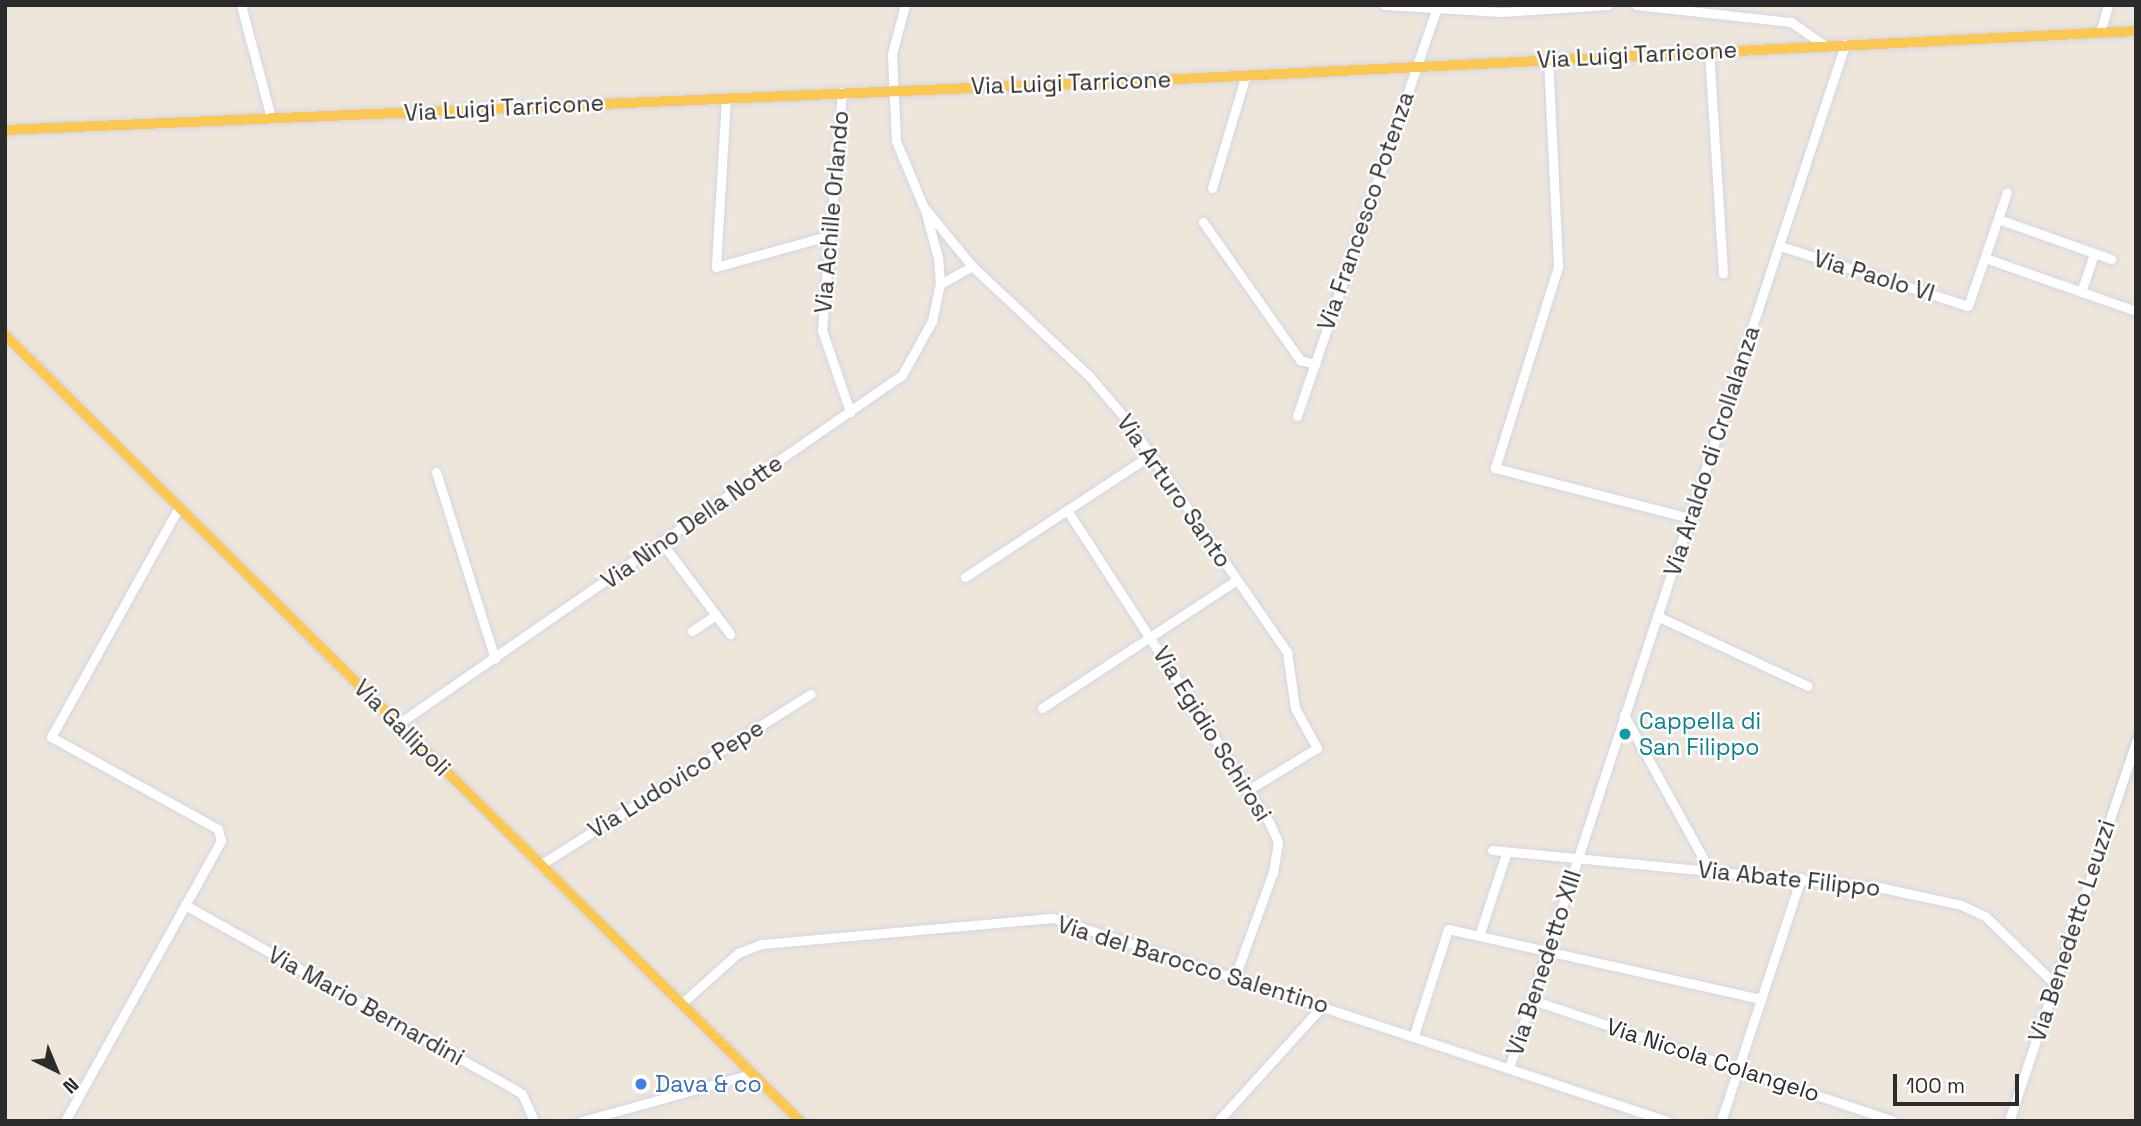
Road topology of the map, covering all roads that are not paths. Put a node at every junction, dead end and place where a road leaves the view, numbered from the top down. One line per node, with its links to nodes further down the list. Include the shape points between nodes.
1 (241, 5): 20 (street)
2 (905, 5): 17 (street, Via Arturo Santo, via 895,30)
3 (1384, 5): 7 (street)
4 (1608, 5): 8 (street, via 1545,12)
5 (1636, 5): 12 (street, via 1791,22)
6 (2108, 5): 10 (street)
7 (1407, 6): 8 (street)
8 (1437, 7): 15 (street, Via Francesco Potenza)
9 (2136, 31): 10 (main road, Via Luigi Tarricone)
10 (2100, 33): 11 (main road, Via Luigi Tarricone)
11 (1845, 44): 12 (main road, Via Luigi Tarricone); 28 (street, Via Araldo di Crollalanza)
12 (1824, 45): 13 (main road, Via Luigi Tarricone)
13 (1709, 51): 14 (main road, Via Luigi Tarricone); 33 (street)
14 (1548, 59): 15 (main road, Via Luigi Tarricone); 45 (street, via 1558,267 1495,468)
15 (1415, 66): 16 (main road, Via Luigi Tarricone); 38 (street, Via Francesco Potenza)
16 (1246, 75): 17 (main road, Via Luigi Tarricone); 22 (street)
17 (893, 90): 18 (main road, Via Luigi Tarricone); 24 (street, Via Arturo Santo, via 896,141)
18 (842, 92): 19 (main road, Via Luigi Tarricone); 27 (street, Via Achille Orlando)
19 (726, 98): 20 (main road, Via Luigi Tarricone); 27 (street, via 716,267)
20 (271, 118): 21 (main road, Via Luigi Tarricone)
21 (5, 130)
22 (1212, 188)
23 (2007, 192): 25 (street)
24 (923, 206): 32 (street, Via Arturo Santo); 34 (street, Via Arturo Santo, via 938,258)
25 (1998, 219): 29 (street); 30 (street)
26 (1203, 222): 38 (street, via 1300,360)
27 (831, 235): 39 (street, Via Achille Orlando, via 822,330)
28 (1780, 246): 30 (street, Via Paolo VI, via 1968,306); 45 (street, Via Araldo di Crollalanza)
29 (2094, 254): 31 (street); 35 (street)
30 (1985, 258): 35 (street)
31 (2111, 259)
32 (972, 266): 34 (street); 41 (street, Via Arturo Santo, via 1090,377)
33 (1723, 274)
34 (940, 284): 39 (street, Via Nino Della Notte, via 932,321 916,357 902,374)
35 (2081, 292): 36 (street)
36 (2136, 312)
37 (5, 335): 43 (main road, Via Gallipoli)
38 (1315, 364): 40 (street, Via Francesco Potenza)
39 (850, 412): 46 (street, Via Nino Della Notte)
40 (1297, 416)
41 (1149, 456): 44 (street); 48 (street, Via Arturo Santo)
42 (436, 472): 54 (street)
43 (179, 508): 59 (main road, Via Gallipoli); 68 (street, via 51,737 222,834)
44 (1067, 510): 47 (street); 53 (street, Via Egidio Schirosi)
45 (1690, 518): 50 (street, Via Araldo di Crollalanza)
46 (662, 543): 49 (street); 54 (street, Via Nino Della Notte)
47 (965, 577)
48 (1235, 583): 53 (street); 61 (street, Via Arturo Santo, via 1287,652 1296,708 1317,748)
49 (716, 615): 51 (street); 52 (street)
50 (1657, 616): 55 (street); 58 (street, Via Araldo di Crollalanza)
51 (692, 631)
52 (730, 634)
53 (1151, 638): 57 (street); 61 (street, Via Egidio Schirosi)
54 (495, 659): 59 (street, Via Nino Della Notte)
55 (1808, 686)
56 (811, 694): 65 (street, Via Ludovico Pepe)
57 (1042, 708)
58 (1624, 715): 64 (street, Via Araldo di Crollalanza); 66 (street)
59 (398, 724): 65 (main road, Via Gallipoli)
60 (2136, 741): 72 (street, Via Benedetto Leuzzi)
61 (1248, 790): 71 (street, Via Egidio Schirosi, via 1278,842 1273,872)
62 (1492, 850): 63 (street, Via Abate Filippo)
63 (1507, 851): 64 (street, Via Abate Filippo); 69 (street)
64 (1578, 858): 66 (street, Via Abate Filippo); 70 (street, Via Benedetto XIII)
65 (540, 865): 75 (main road, Via Gallipoli)
66 (1710, 872): 67 (street, Via Abate Filippo)
67 (1801, 878): 72 (street, Via Abate Filippo, via 1878,887 1976,910); 73 (street)
68 (185, 905): 81 (street); 82 (street, Via Mario Bernardini, via 522,1094)
69 (1479, 936): 70 (street); 77 (street, via 1448,929)
70 (1548, 952): 73 (street); 74 (street, Via Benedetto XIII)
71 (1235, 977): 75 (street, Via del Barocco Salentino, via 1054,918 761,944 738,953); 76 (street, Via del Barocco Salentino)
72 (2054, 984): 89 (street, Via Benedetto Leuzzi)
73 (1761, 999): 79 (street)
74 (1532, 1000): 78 (street, Via Benedetto XIII); 79 (street, Via Nicola Colangelo)
75 (681, 1004): 80 (main road, Via Gallipoli)
76 (1323, 1005): 77 (street, Via del Barocco Salentino); 85 (street)
77 (1414, 1035): 78 (street, Via del Barocco Salentino)
78 (1509, 1068): 86 (street, Via del Barocco Salentino)
79 (1738, 1069): 87 (street); 88 (street, Via Nicola Colangelo)
80 (752, 1074): 83 (street); 84 (main road, Via Gallipoli)
81 (65, 1121)
82 (534, 1121)
83 (582, 1121)
84 (800, 1121)
85 (1218, 1121)
86 (1667, 1121)
87 (1721, 1121)
88 (1893, 1121)
89 (2009, 1121)

